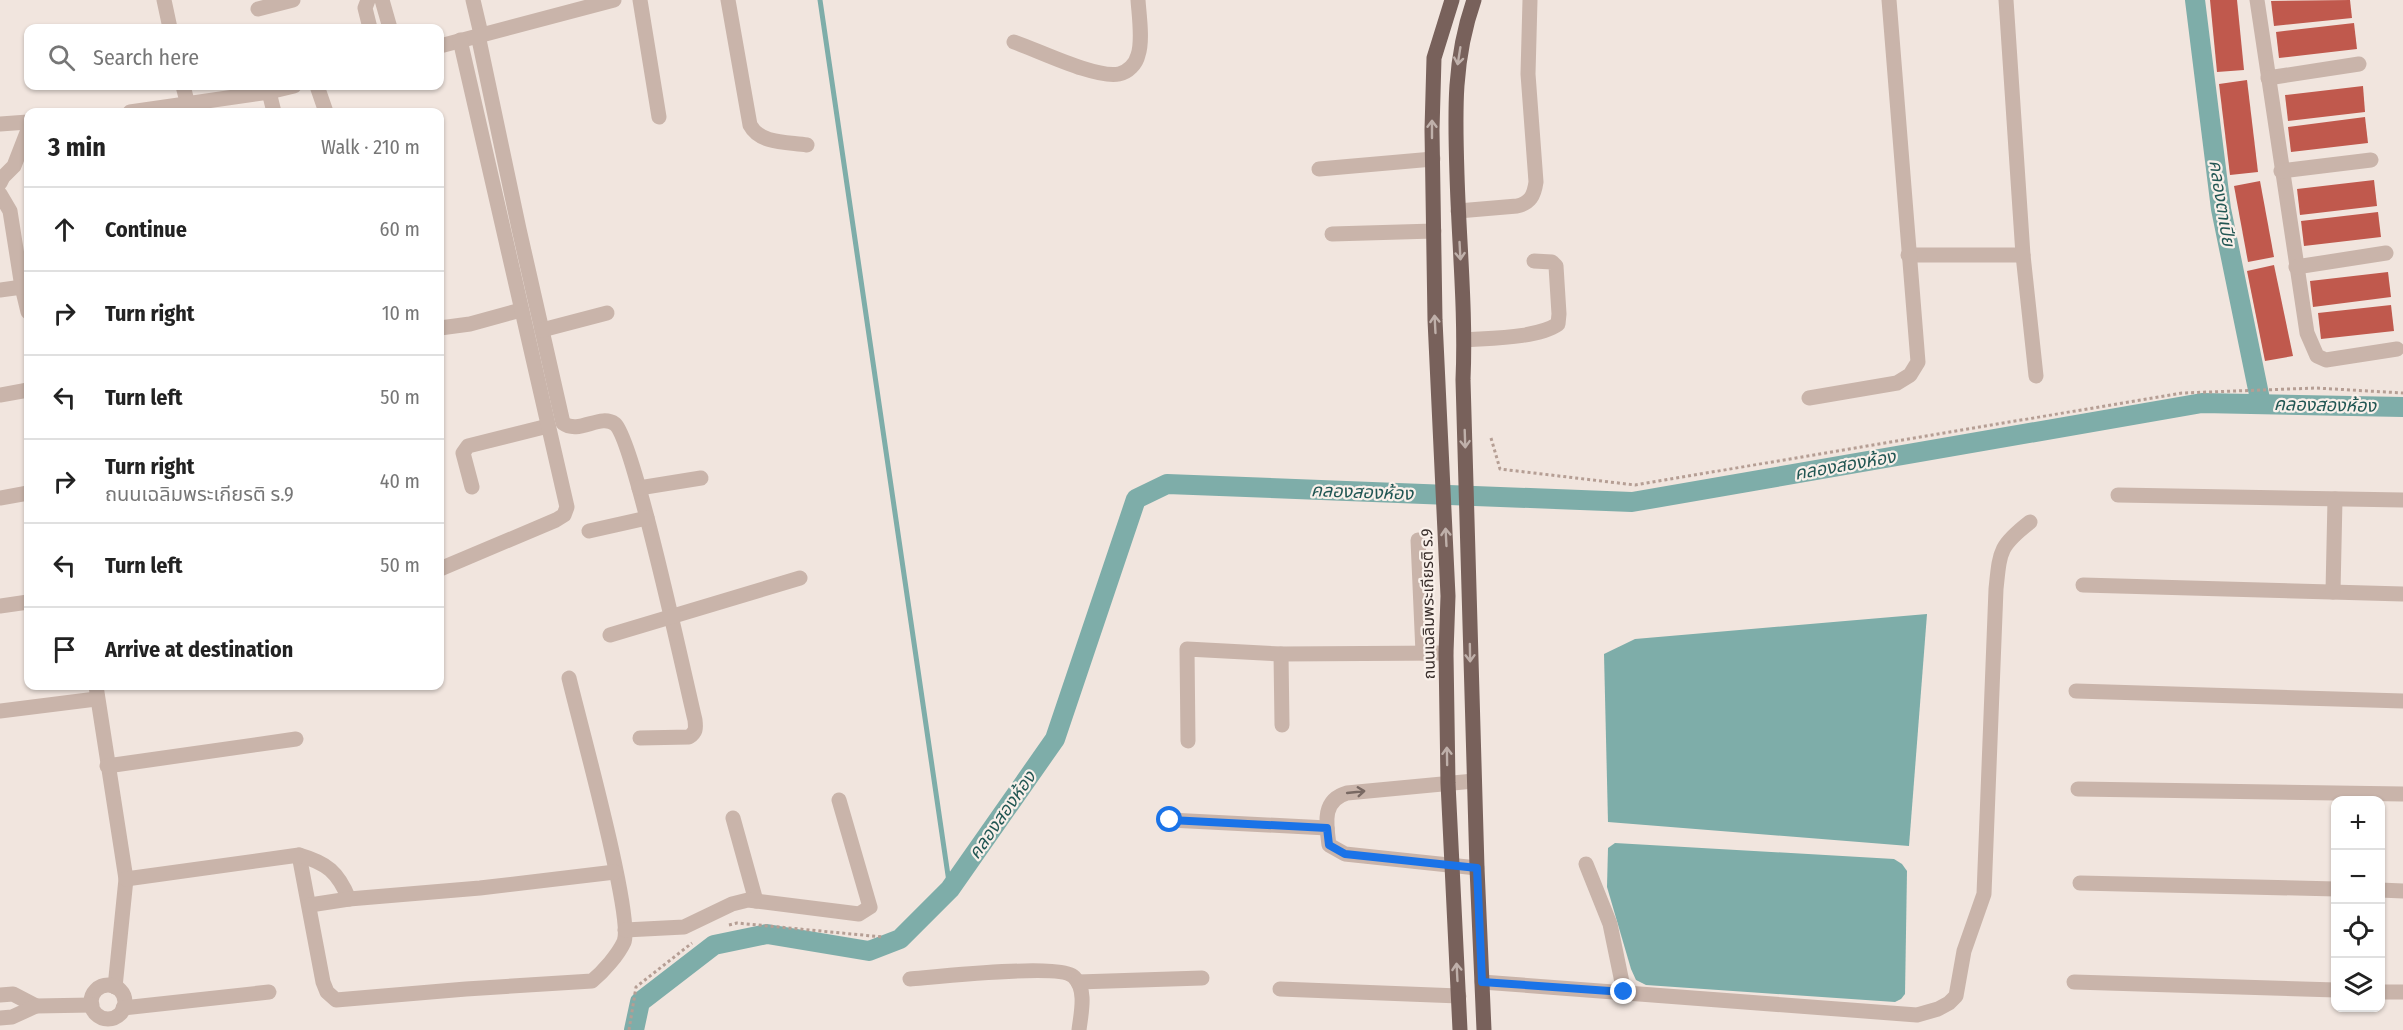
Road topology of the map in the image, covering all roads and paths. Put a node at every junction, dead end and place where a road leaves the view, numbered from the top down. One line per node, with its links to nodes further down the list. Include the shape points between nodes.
1 (164, 0): 18 (street)
2 (293, 0): 17 (street)
3 (368, 0): 19 (street, via 365,8)
4 (382, 0): 20 (street)
5 (473, 0): 21 (street)
6 (614, 0): 16 (street)
7 (640, 0): 35 (street)
8 (728, 0): 39 (street, via 753,132 761,138)
9 (1138, 0): 23 (street, via 1138,55 1132,67 1122,73 1091,70)
10 (1452, 0): 40 (main road, ถนนเฉลิมพระเกียรติ ร.9, one-way to 10, via 1434,58)
11 (1474, 0): 46 (main road, one-way to 46, via 1464,29 1454,104)
12 (1530, 0): 46 (street, via 1528,74 1534,193 1525,204 1517,206)
13 (1889, 0): 50 (street)
14 (2006, 0): 51 (street)
15 (2256, 0): 26 (street)
16 (559, 7): 21 (street)
17 (258, 9)
18 (169, 24)
19 (369, 24)
20 (389, 24)
21 (479, 35): 22 (street); 60 (street)
22 (460, 40): 24 (street); 57 (street)
23 (1014, 42)
24 (444, 45)
25 (2360, 64): 26 (street)
26 (2268, 78): 43 (street)
27 (184, 90): 31 (street)
28 (277, 90): 30 (street)
29 (318, 90): 34 (street)
30 (269, 92): 31 (street); 33 (street)
31 (188, 105): 32 (street)
32 (163, 108)
33 (273, 108)
34 (325, 108)
35 (659, 117)
36 (24, 122): 37 (street)
37 (0, 124)
38 (24, 140): 44 (street, via 14,166)
39 (807, 145)
40 (1433, 159): 42 (street); 47 (main road, ถนนเฉลิมพระเกียรติ ร.9)
41 (2371, 159): 43 (street)
42 (1319, 169)
43 (2282, 171): 53 (street)
44 (0, 183)
45 (0, 194): 54 (street, via 10,211)
46 (1458, 211): 61 (main road, one-way to 61)
47 (1434, 231): 48 (street); 92 (main road, ถนนเฉลิมพระเกียรติ ร.9, one-way to 47, via 1448,596)
48 (1332, 234)
49 (2386, 254): 53 (street)
50 (1908, 255): 51 (street); 67 (street, via 1918,362 1910,375 1897,383)
51 (2023, 255): 63 (street)
52 (1534, 261): 61 (street, via 1552,262 1556,266 1558,324 1532,333)
53 (2296, 267): 62 (street, via 2307,333 2317,356 2326,360)
54 (22, 287): 55 (street); 56 (street)
55 (0, 290)
56 (24, 295)
57 (521, 310): 59 (street); 68 (street)
58 (607, 313): 60 (street)
59 (444, 327)
60 (542, 330): 72 (street, via 563,423 574,428 614,423 622,434)
61 (1465, 340): 104 (main road, one-way to 104)
62 (2397, 349)
63 (2037, 376)
64 (24, 391): 66 (street)
65 (2403, 393): 69 (path, via 2316,387 2182,393 1635,485 1500,469)
66 (0, 395)
67 (1809, 398)
68 (548, 426): 71 (street, via 468,446 463,453); 82 (street, via 567,507 564,514)
69 (1491, 438)
70 (701, 478): 72 (street)
71 (472, 487)
72 (639, 488): 78 (street)
73 (24, 494): 75 (street)
74 (2118, 495): 76 (street)
75 (0, 498)
76 (2335, 499): 77 (street); 85 (street)
77 (2403, 500)
78 (646, 518): 80 (street); 89 (street)
79 (2030, 522): 138 (street, via 2009,538 2000,554 1984,894 1964,951 1956,996 1938,1009 1917,1016)
80 (589, 531)
81 (1418, 540): 91 (street)
82 (444, 567)
83 (800, 578): 89 (street)
84 (2084, 585): 85 (street)
85 (2333, 592): 86 (street)
86 (2403, 594)
87 (24, 603): 88 (street)
88 (0, 606)
89 (670, 618): 90 (street); 100 (street, via 696,729 688,737)
90 (610, 635)
91 (1423, 653): 92 (street); 93 (street)
92 (1446, 653): 105 (main road, ถนนเฉลิมพระเกียรติ ร.9, one-way to 92)
93 (1281, 654): 99 (street); 102 (street, via 1187,649)
94 (569, 678): 116 (street)
95 (2076, 691): 97 (street)
96 (96, 692): 98 (street); 103 (street)
97 (2403, 701)
98 (0, 711)
99 (1282, 725)
100 (640, 738)
101 (296, 739): 103 (street)
102 (1188, 741)
103 (107, 766): 117 (street)
104 (1474, 781): 105 (street); 115 (main road)
105 (1448, 783): 111 (street, one-way to 105, via 1329,806 1336,796); 114 (main road, ถนนเฉลิมพระเกียรติ ร.9)
106 (2078, 789): 107 (street)
107 (2403, 794)
108 (838, 800): 123 (street, via 870,907 859,914)
109 (733, 818): 123 (street)
110 (1170, 820): 111 (street)
111 (1327, 828): 114 (street, via 1329,845 1345,854)
112 (299, 855): 117 (street); 122 (street, via 315,859 335,873); 124 (street)
113 (1586, 864): 138 (street, via 1610,924)
114 (1452, 867): 115 (street); 142 (main road, ถนนเฉลิมพระเกียรติ ร.9, one-way to 114)
115 (1477, 868): 132 (main road)
116 (615, 872): 122 (street); 126 (street)
117 (126, 879): 134 (street)
118 (2080, 883): 119 (street)
119 (2331, 889)
120 (2385, 890): 121 (street)
121 (2403, 891)
122 (349, 899): 124 (street)
123 (756, 901): 126 (street, via 732,904 684,927)
124 (310, 904): 126 (street, via 323,982 336,1000 592,981 624,941)
125 (728, 926): 128 (path, via 737,923)
126 (625, 930)
127 (699, 937): 147 (path, via 636,987)
128 (883, 937)
129 (1071, 976): 130 (street); 131 (street, via 1006,972); 148 (street, via 1081,990)
130 (1202, 978)
131 (910, 979)
132 (1482, 982): 138 (street); 150 (main road)
133 (2074, 982): 136 (street)
134 (115, 987): 143 (street, via 98,988); 145 (street, via 123,996)
135 (1280, 988): 142 (street)
136 (2331, 990)
137 (269, 992): 145 (street)
138 (1624, 992)
139 (2385, 992): 140 (street)
140 (2403, 992)
141 (0, 995): 144 (street, via 13,994)
142 (1459, 996): 149 (main road, ถนนเฉลิมพระเกียรติ ร.9)
143 (92, 1005): 144 (street); 145 (street, via 96,1014 106,1018 117,1016)
144 (36, 1006): 146 (street)
145 (123, 1008)
146 (0, 1018)
147 (629, 1030)
148 (1079, 1030)
149 (1460, 1030)
150 (1484, 1030)

